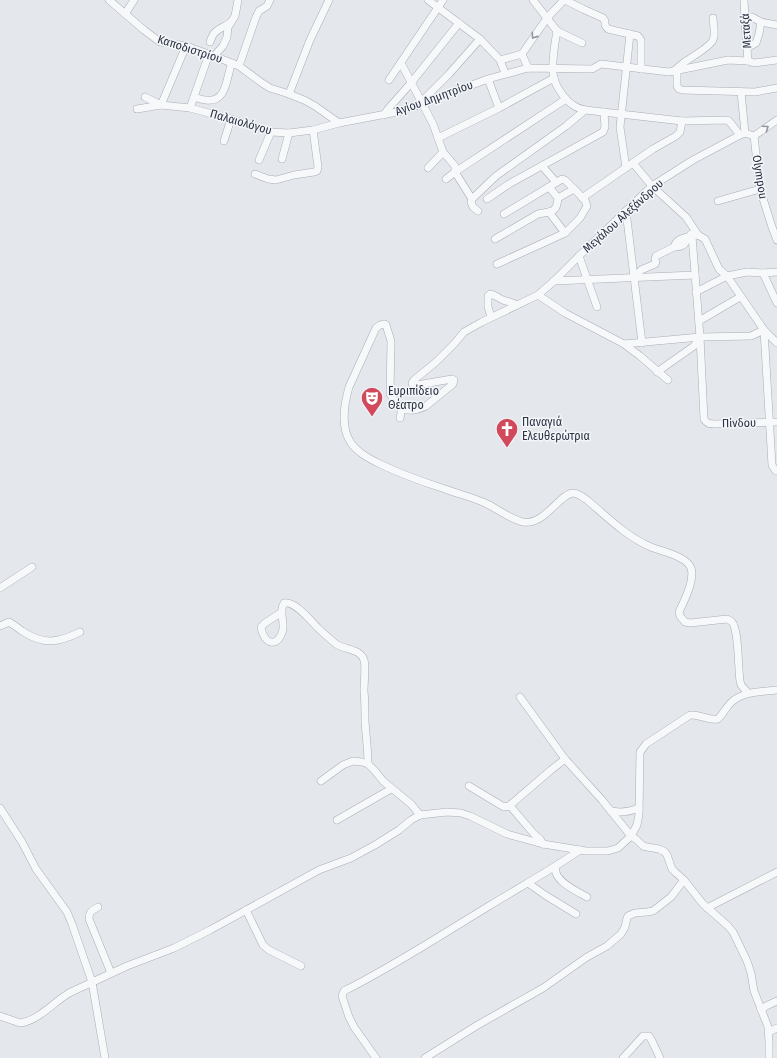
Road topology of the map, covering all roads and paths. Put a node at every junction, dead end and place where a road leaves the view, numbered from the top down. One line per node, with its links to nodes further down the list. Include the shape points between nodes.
1 (109, 0): 12 (street, Καποδιστρίου)
2 (134, 0): 12 (street)
3 (238, 0): 18 (street, via 235,16)
4 (270, 0): 33 (street, via 267,6 259,11)
5 (329, 0): 46 (street)
6 (428, 0): 11 (street)
7 (443, 0): 11 (street)
8 (533, 0): 14 (street)
9 (565, 0): 14 (street); 21 (street, via 603,18 608,29)
10 (744, 0): 13 (street, Μεταξά)
11 (437, 7): 17 (street); 32 (street)
12 (125, 14): 25 (street, Καποδιστρίου, via 160,42)
13 (745, 17): 16 (street, via 752,17); 26 (street, Μεταξά)
14 (547, 18): 20 (street); 27 (street, one-way to 27)
15 (713, 18): 38 (street, via 712,42)
16 (761, 22): 19 (street); 26 (street, via 756,43)
17 (459, 23): 22 (street); 43 (street)
18 (230, 24): 23 (street, via 217,30); 28 (street, via 223,46)
19 (777, 25)
20 (557, 31): 24 (street); 35 (street)
21 (630, 34): 36 (street); 37 (street, via 638,36 641,40)
22 (480, 39): 29 (street); 50 (street)
23 (210, 42)
24 (582, 43)
25 (186, 46): 28 (street, Καποδιστρίου); 51 (street)
26 (747, 48): 31 (street, Μεταξά)
27 (522, 54): 29 (street); 34 (street)
28 (211, 55): 33 (street, Καποδιστρίου); 48 (street, via 201,74)
29 (500, 60): 39 (street)
30 (777, 60): 31 (street, via 754,63)
31 (748, 61): 38 (street, via 728,60)
32 (401, 63): 42 (street); 43 (street)
33 (236, 65): 46 (street, Καποδιστρίου, via 266,86); 48 (street, via 229,70 224,90 219,97 213,100)
34 (528, 68): 35 (street); 39 (street, Αγίου Δημητρίου)
35 (553, 68): 36 (street, via 592,69 601,64); 40 (street)
36 (626, 68): 37 (street); 57 (street)
37 (641, 69): 38 (street)
38 (676, 71): 45 (street, via 679,89)
39 (505, 73): 41 (street, Αγίου Δημητρίου)
40 (554, 78): 49 (street); 53 (street)
41 (488, 79): 50 (street, Αγίου Δημητρίου); 53 (street)
42 (389, 80)
43 (411, 83): 50 (street); 58 (street)
44 (777, 88): 45 (street)
45 (741, 92): 66 (street)
46 (289, 94): 62 (street, Καποδιστρίου, via 315,106)
47 (145, 97): 51 (street, Παλαιολόγου)
48 (194, 97): 52 (street)
49 (566, 99): 55 (street, via 572,105); 77 (street)
50 (422, 103): 58 (street, Αγίου Δημητρίου); 68 (street)
51 (161, 105): 52 (street, Παλαιολόγου); 54 (street)
52 (190, 108): 59 (street, Παλαιολόγου)
53 (499, 108): 68 (street)
54 (137, 109)
55 (585, 110): 56 (street); 87 (street, via 496,176)
56 (604, 112): 57 (street); 74 (street, via 603,132)
57 (621, 114): 61 (street); 76 (street, via 620,127)
58 (384, 115): 62 (street, Αγίου Δημητρίου)
59 (232, 118): 64 (street, Παλαιολόγου); 69 (street)
60 (777, 120): 67 (street, one-way to 60)
61 (682, 121): 66 (street, via 727,120); 73 (street, via 680,132 676,136)
62 (339, 123): 63 (street, Παλαιολόγου)
63 (313, 130): 65 (street, Παλαιολόγου); 78 (street, via 317,171 276,180)
64 (271, 132): 65 (street, Παλαιολόγου); 72 (street)
65 (289, 133): 71 (street)
66 (742, 134): 67 (street); 82 (street, Μεγάλου Αλεξάνδρου, via 693,160)
67 (754, 136): 84 (street, Olympou)
68 (438, 138): 70 (street)
69 (224, 141)
70 (443, 152): 75 (street); 77 (street, via 455,166)
71 (282, 159)
72 (259, 160)
73 (633, 163): 76 (street); 82 (street)
74 (542, 166): 80 (street); 88 (street, via 509,184)
75 (428, 168)
76 (626, 168): 86 (street)
77 (455, 172): 79 (street); 87 (street)
78 (255, 174)
79 (446, 179)
80 (556, 182): 81 (street); 83 (street, via 564,179)
81 (549, 186): 85 (street); 93 (street)
82 (652, 186): 92 (street, Μεγάλου Αλεξάνδρου); 96 (street, via 686,217 690,223)
83 (574, 189): 85 (street); 86 (street)
84 (760, 189): 89 (street); 94 (street, Olympou)
85 (558, 198): 91 (street, via 555,209)
86 (582, 198): 95 (street, via 587,203 587,208)
87 (472, 199): 90 (street, via 470,202)
88 (487, 200)
89 (718, 201)
90 (478, 211)
91 (549, 212): 95 (street); 97 (street, via 538,214)
92 (626, 212): 99 (street, Μεγάλου Αλεξάνδρου); 105 (street)
93 (504, 214)
94 (774, 226): 98 (street, Olympou)
95 (565, 233): 100 (street)
96 (692, 236): 103 (street); 104 (street, via 705,239 719,269); 105 (street, via 681,238 674,247 656,256 655,264 641,270)
97 (495, 239)
98 (777, 240)
99 (579, 256): 106 (street); 107 (street, Μεγάλου Αλεξάνδρου)
100 (497, 264)
101 (777, 272): 102 (street)
102 (763, 273): 104 (street, via 747,272); 111 (street)
103 (695, 275): 105 (street); 108 (street)
104 (727, 276): 108 (street); 110 (street)
105 (634, 278): 106 (street); 118 (street)
106 (588, 280): 107 (street); 113 (street)
107 (554, 281): 109 (street, Μεγάλου Αλεξάνδρου)
108 (696, 292): 115 (street)
109 (538, 295): 112 (street, Μεγάλου Αλεξάνδρου); 119 (street, via 565,313)
110 (740, 297): 115 (street); 116 (street)
111 (777, 303)
112 (517, 305): 114 (street, Μεγάλου Αλεξάνδρου); 114 (street, via 490,294 488,307)
113 (597, 307)
114 (491, 318): 123 (street, Μεγάλου Αλεξάνδρου, via 464,332 412,383 417,386 452,379 453,384 420,409 410,411)
115 (699, 322): 117 (street)
116 (764, 330): 117 (street, via 751,336); 120 (street); 126 (street)
117 (700, 337): 118 (street); 121 (street, via 694,346); 126 (street, Πίνδου, via 706,422)
118 (642, 343): 119 (street)
119 (624, 344): 121 (street)
120 (777, 344)
121 (657, 372): 122 (street)
122 (668, 380)
123 (402, 408): 124 (street); 134 (street, via 390,394 391,341 386,325 383,324 376,328 347,396 345,432 355,448 396,471 486,503 524,522 540,518 570,494 588,500 634,538 679,557 690,566 691,582 679,612 680,616 685,622 727,619 733,622 740,681)
124 (400, 418)
125 (777, 422): 126 (street, Πίνδου)
126 (769, 423): 127 (street, via 772,465)
127 (777, 471)
128 (32, 567): 129 (street)
129 (0, 588)
130 (282, 612): 137 (street, via 282,606 289,603 336,644 362,655 365,664 364,698)
131 (0, 626): 132 (street, via 9,622 38,640 45,641 58,640)
132 (80, 632)
133 (777, 690): 134 (street)
134 (748, 693): 143 (street, via 734,700 718,719 690,715 646,744 640,752)
135 (520, 697): 136 (street)
136 (565, 758): 141 (street); 144 (street)
137 (368, 764): 138 (street, via 353,761); 140 (street)
138 (321, 781)
139 (469, 786): 141 (street, via 504,807)
140 (391, 788): 145 (street); 146 (street)
141 (509, 806): 148 (street)
142 (0, 808): 161 (street, via 36,869 67,912)
143 (639, 808): 144 (street, via 627,812); 147 (street, via 637,825)
144 (611, 811): 147 (street)
145 (420, 815): 148 (street, via 462,813 507,834); 157 (street, via 351,858 319,870)
146 (337, 820)
147 (631, 836): 149 (street, via 618,848 608,851); 152 (street, via 643,846 665,852 672,869)
148 (543, 844): 149 (street)
149 (580, 850): 150 (street)
150 (556, 866): 153 (street); 154 (street, via 556,873 564,883)
151 (777, 872): 156 (street)
152 (684, 880): 156 (street); 169 (street, via 671,897 653,911 628,916 622,934 607,946 543,988)
153 (528, 883): 158 (street); 168 (street, via 344,991 342,996 349,1017)
154 (587, 897)
155 (98, 907): 160 (street, via 90,913 89,919)
156 (707, 908): 163 (street, via 728,926 736,938 750,970)
157 (246, 910): 159 (street, via 263,945); 160 (street, via 174,948)
158 (576, 914)
159 (301, 966)
160 (111, 973): 161 (street)
161 (92, 982): 164 (street, via 69,993 43,1013 24,1022); 167 (street)
162 (777, 1002): 163 (street)
163 (761, 1010): 166 (street)
164 (0, 1016)
165 (777, 1028): 166 (street)
166 (768, 1032): 172 (street)
167 (105, 1058)
168 (376, 1058)
169 (426, 1058)
170 (623, 1058): 171 (street, via 643,1036 648,1036 652,1041)
171 (660, 1058)
172 (770, 1058)

